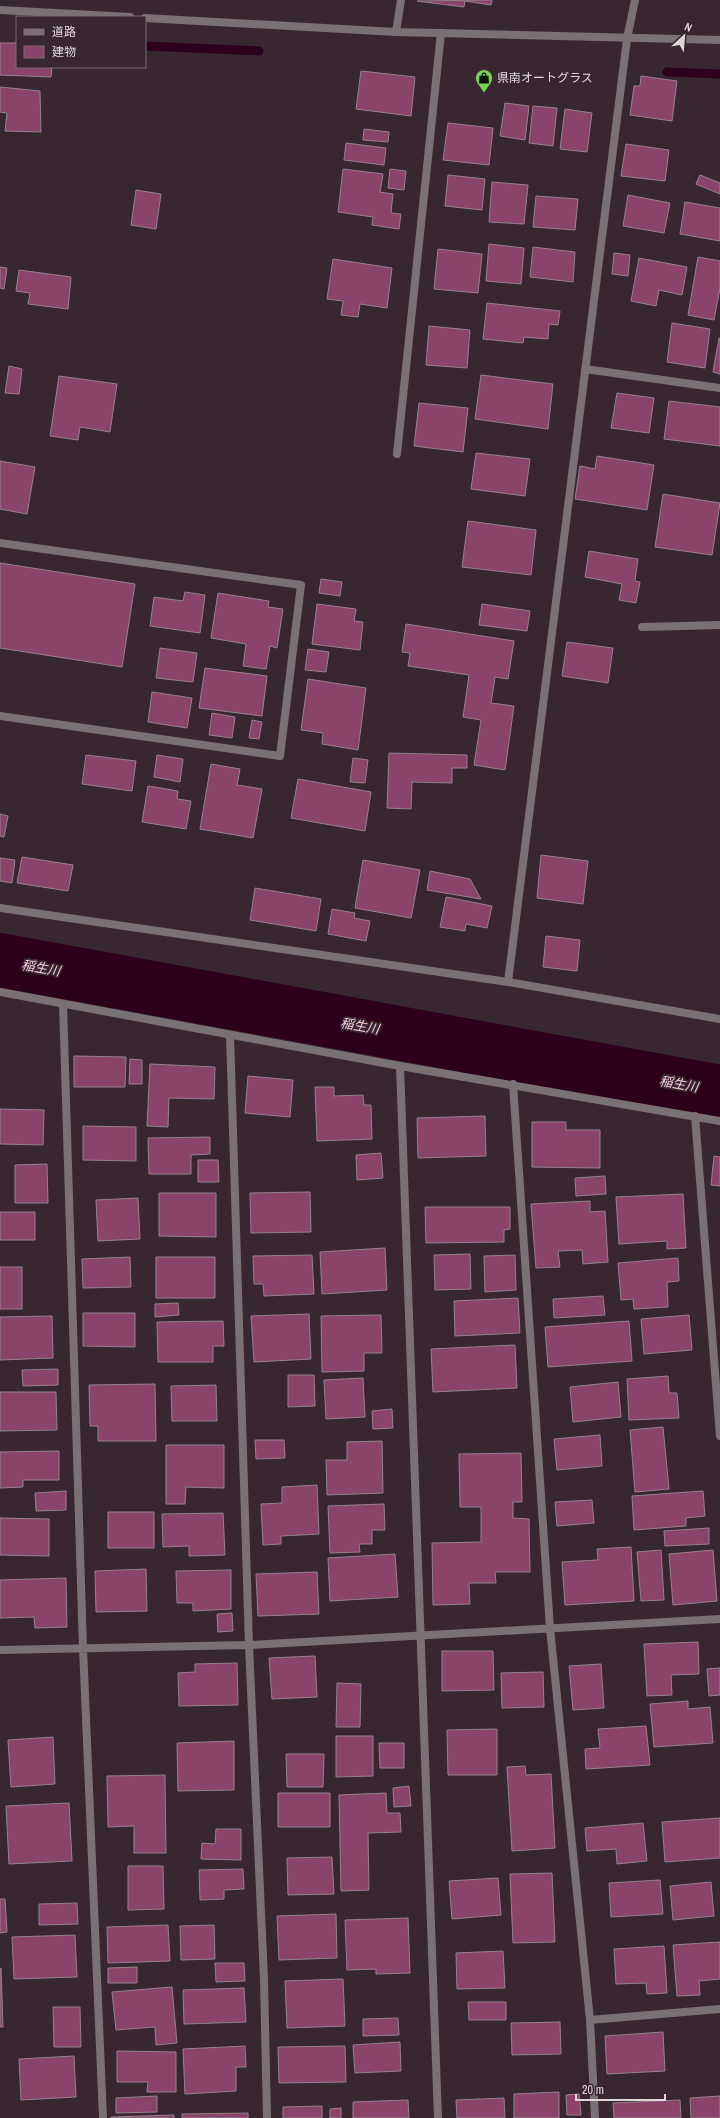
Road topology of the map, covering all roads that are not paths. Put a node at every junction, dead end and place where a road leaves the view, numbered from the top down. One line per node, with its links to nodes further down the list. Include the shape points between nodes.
1 (401, 0): 6 (street)
2 (635, 0): 8 (street)
3 (0, 10): 4 (street)
4 (111, 16)
5 (146, 18): 6 (street)
6 (396, 32): 7 (street)
7 (441, 33): 8 (street); 12 (street)
8 (627, 39): 9 (street); 10 (street)
9 (720, 40)
10 (585, 369): 11 (street); 18 (street)
11 (720, 388)
12 (397, 454)
13 (0, 543): 16 (street, via 301,585 280,756)
14 (720, 625): 15 (street)
15 (642, 627)
16 (0, 716)
17 (0, 908): 18 (street)
18 (508, 982): 21 (street)
19 (0, 992): 20 (street)
20 (63, 1004): 22 (street); 32 (street)
21 (720, 1019)
22 (230, 1035): 23 (street); 31 (street)
23 (400, 1066): 24 (street); 30 (street)
24 (513, 1084): 25 (street); 29 (street)
25 (695, 1116): 26 (street); 27 (street)
26 (720, 1121)
27 (720, 1436)
28 (720, 1619): 29 (street)
29 (550, 1628): 30 (street); 35 (street)
30 (421, 1635): 31 (street); 38 (street)
31 (249, 1645): 32 (street); 37 (street, via 264,1979)
32 (83, 1648): 33 (street); 36 (street)
33 (0, 1650)
34 (720, 2009): 35 (street)
35 (590, 2020): 39 (street)
36 (103, 2118)
37 (267, 2118)
38 (438, 2118)
39 (595, 2118)

